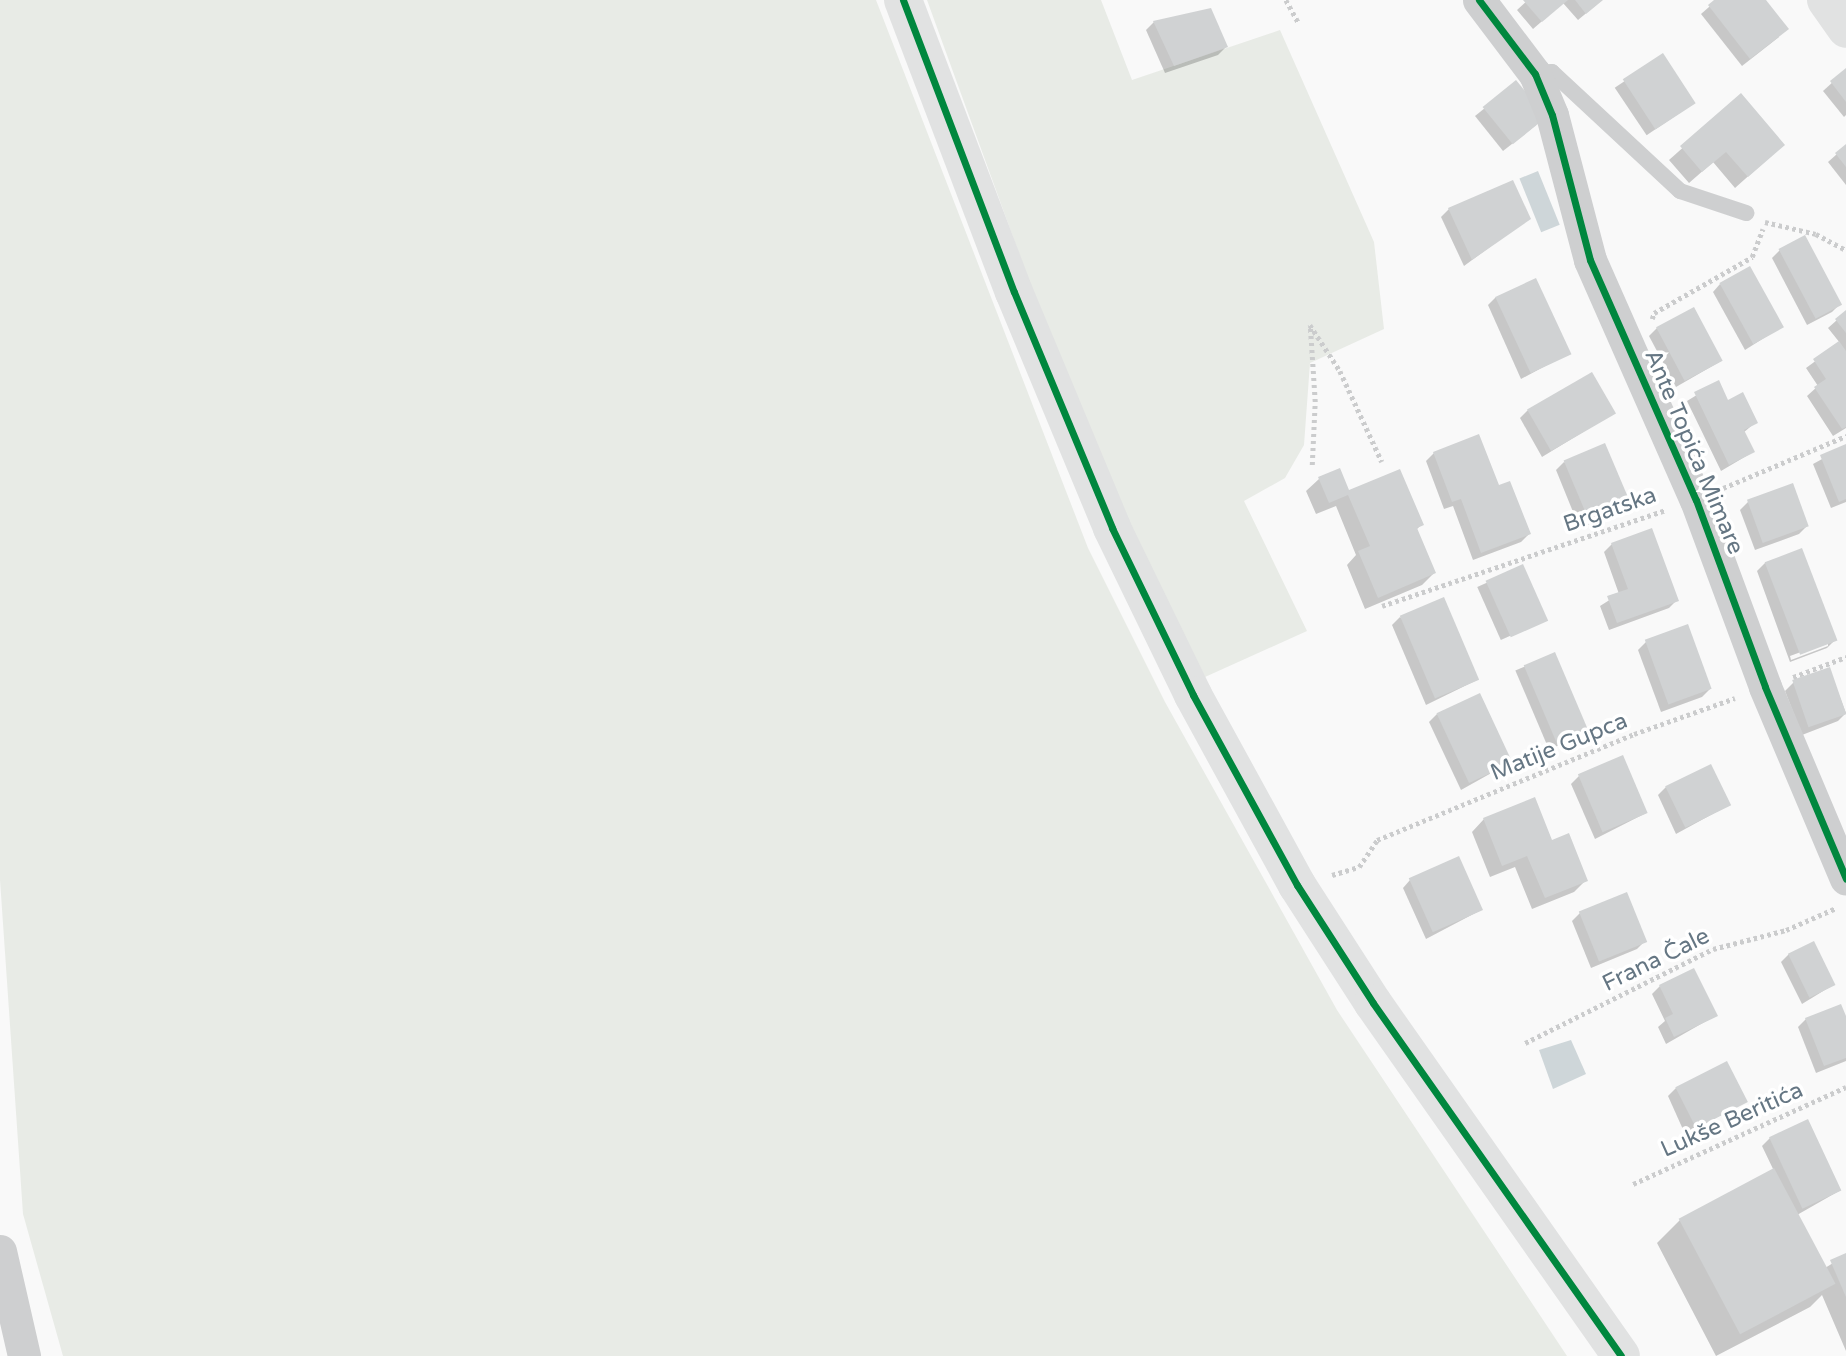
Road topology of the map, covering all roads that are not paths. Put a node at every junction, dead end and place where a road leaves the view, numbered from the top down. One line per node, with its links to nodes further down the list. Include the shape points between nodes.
1 (903, 0): 10 (main road, via 1014,292 1112,528 1193,695 1297,885 1373,1003)
2 (1479, 0): 5 (street, Ante Topića Mimare)
3 (1826, 0): 4 (main road)
4 (1846, 29)
5 (1535, 74): 6 (lane, via 1552,72 1680,191); 7 (street, Ante Topića Mimare, via 1552,115 1590,260 1696,500 1765,687)
6 (1746, 214)
7 (1846, 879)
8 (0, 1251): 9 (street)
9 (24, 1356)
10 (1621, 1356)

